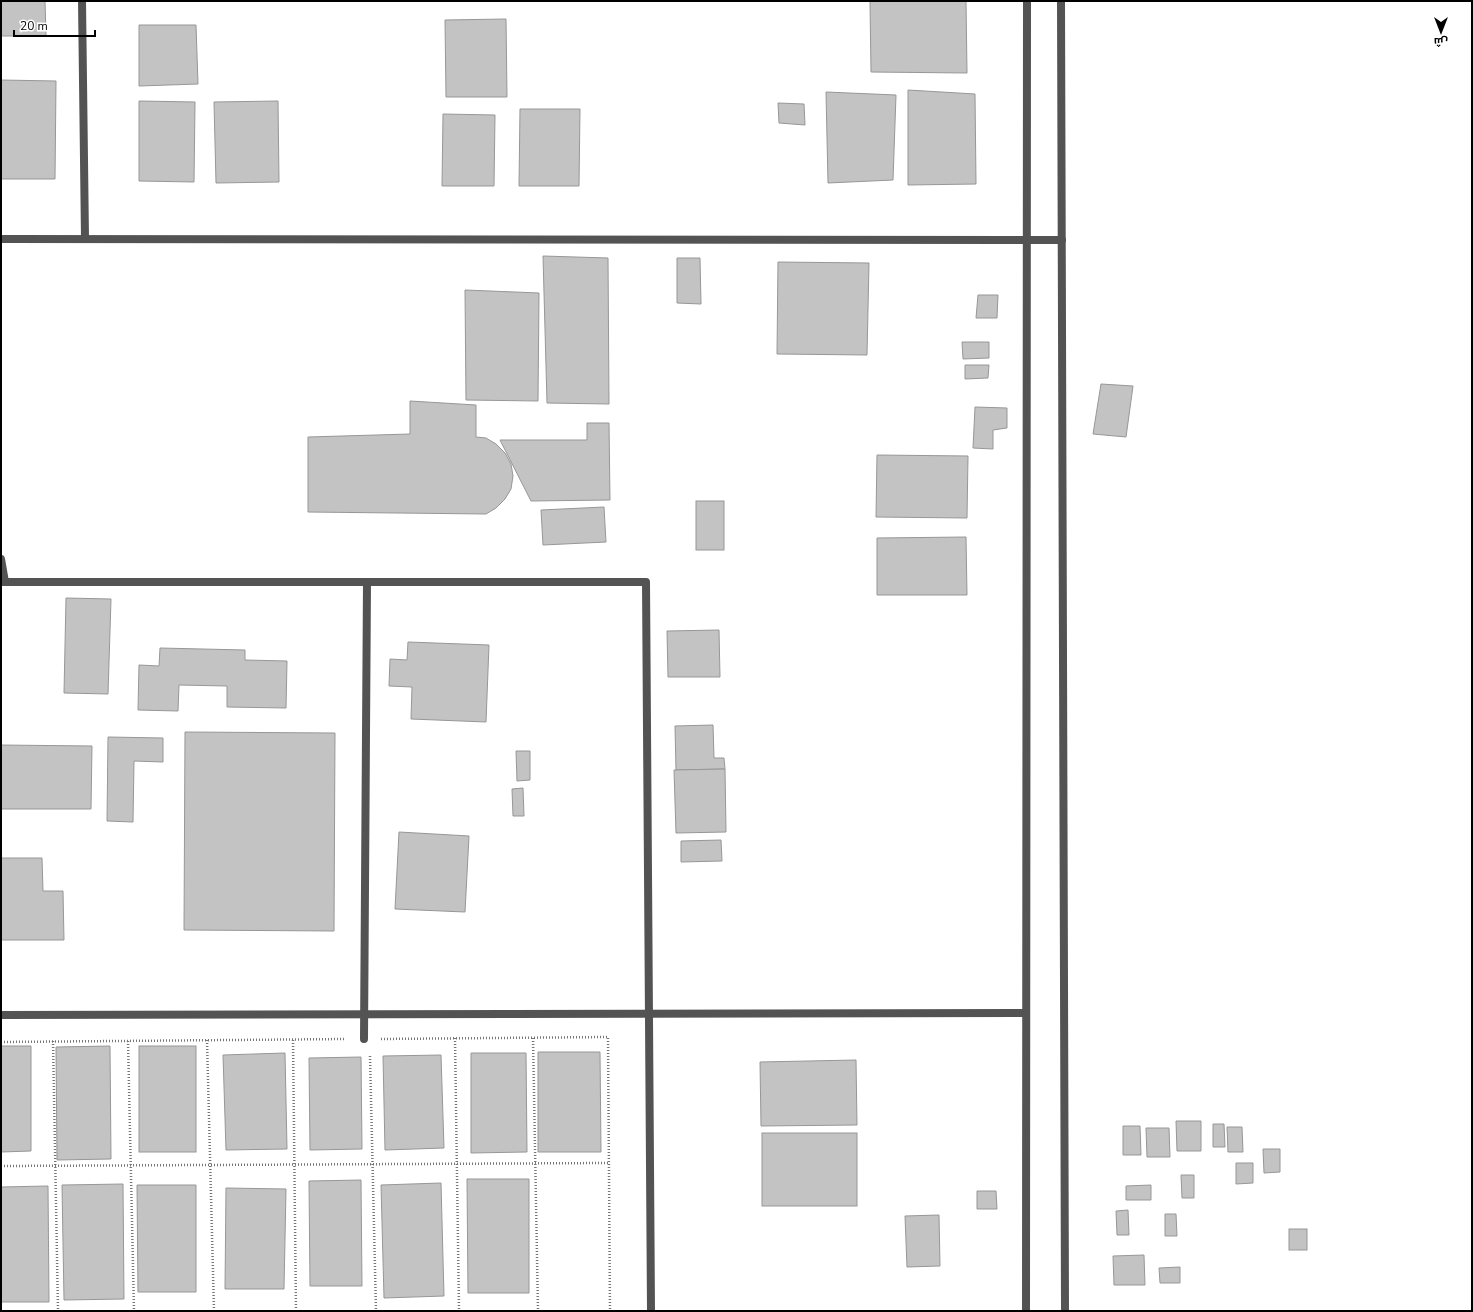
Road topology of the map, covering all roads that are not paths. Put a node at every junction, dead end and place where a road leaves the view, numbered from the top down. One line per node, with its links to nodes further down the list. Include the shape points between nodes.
1 (82, 1): 5 (street)
2 (1027, 1): 6 (street)
3 (1061, 1): 7 (street)
4 (1, 239): 5 (street)
5 (85, 239): 6 (street)
6 (1027, 240): 7 (street); 11 (street)
7 (1062, 240): 18 (street)
8 (1, 559): 9 (street)
9 (3, 582): 10 (street)
10 (367, 582): 12 (street, via 646,582); 13 (street)
11 (1026, 1012): 12 (street); 17 (street)
12 (649, 1013): 13 (street); 16 (street)
13 (364, 1014): 14 (street); 15 (street)
14 (1, 1015)
15 (367, 1039)
16 (651, 1311)
17 (1026, 1311)
18 (1065, 1311)

